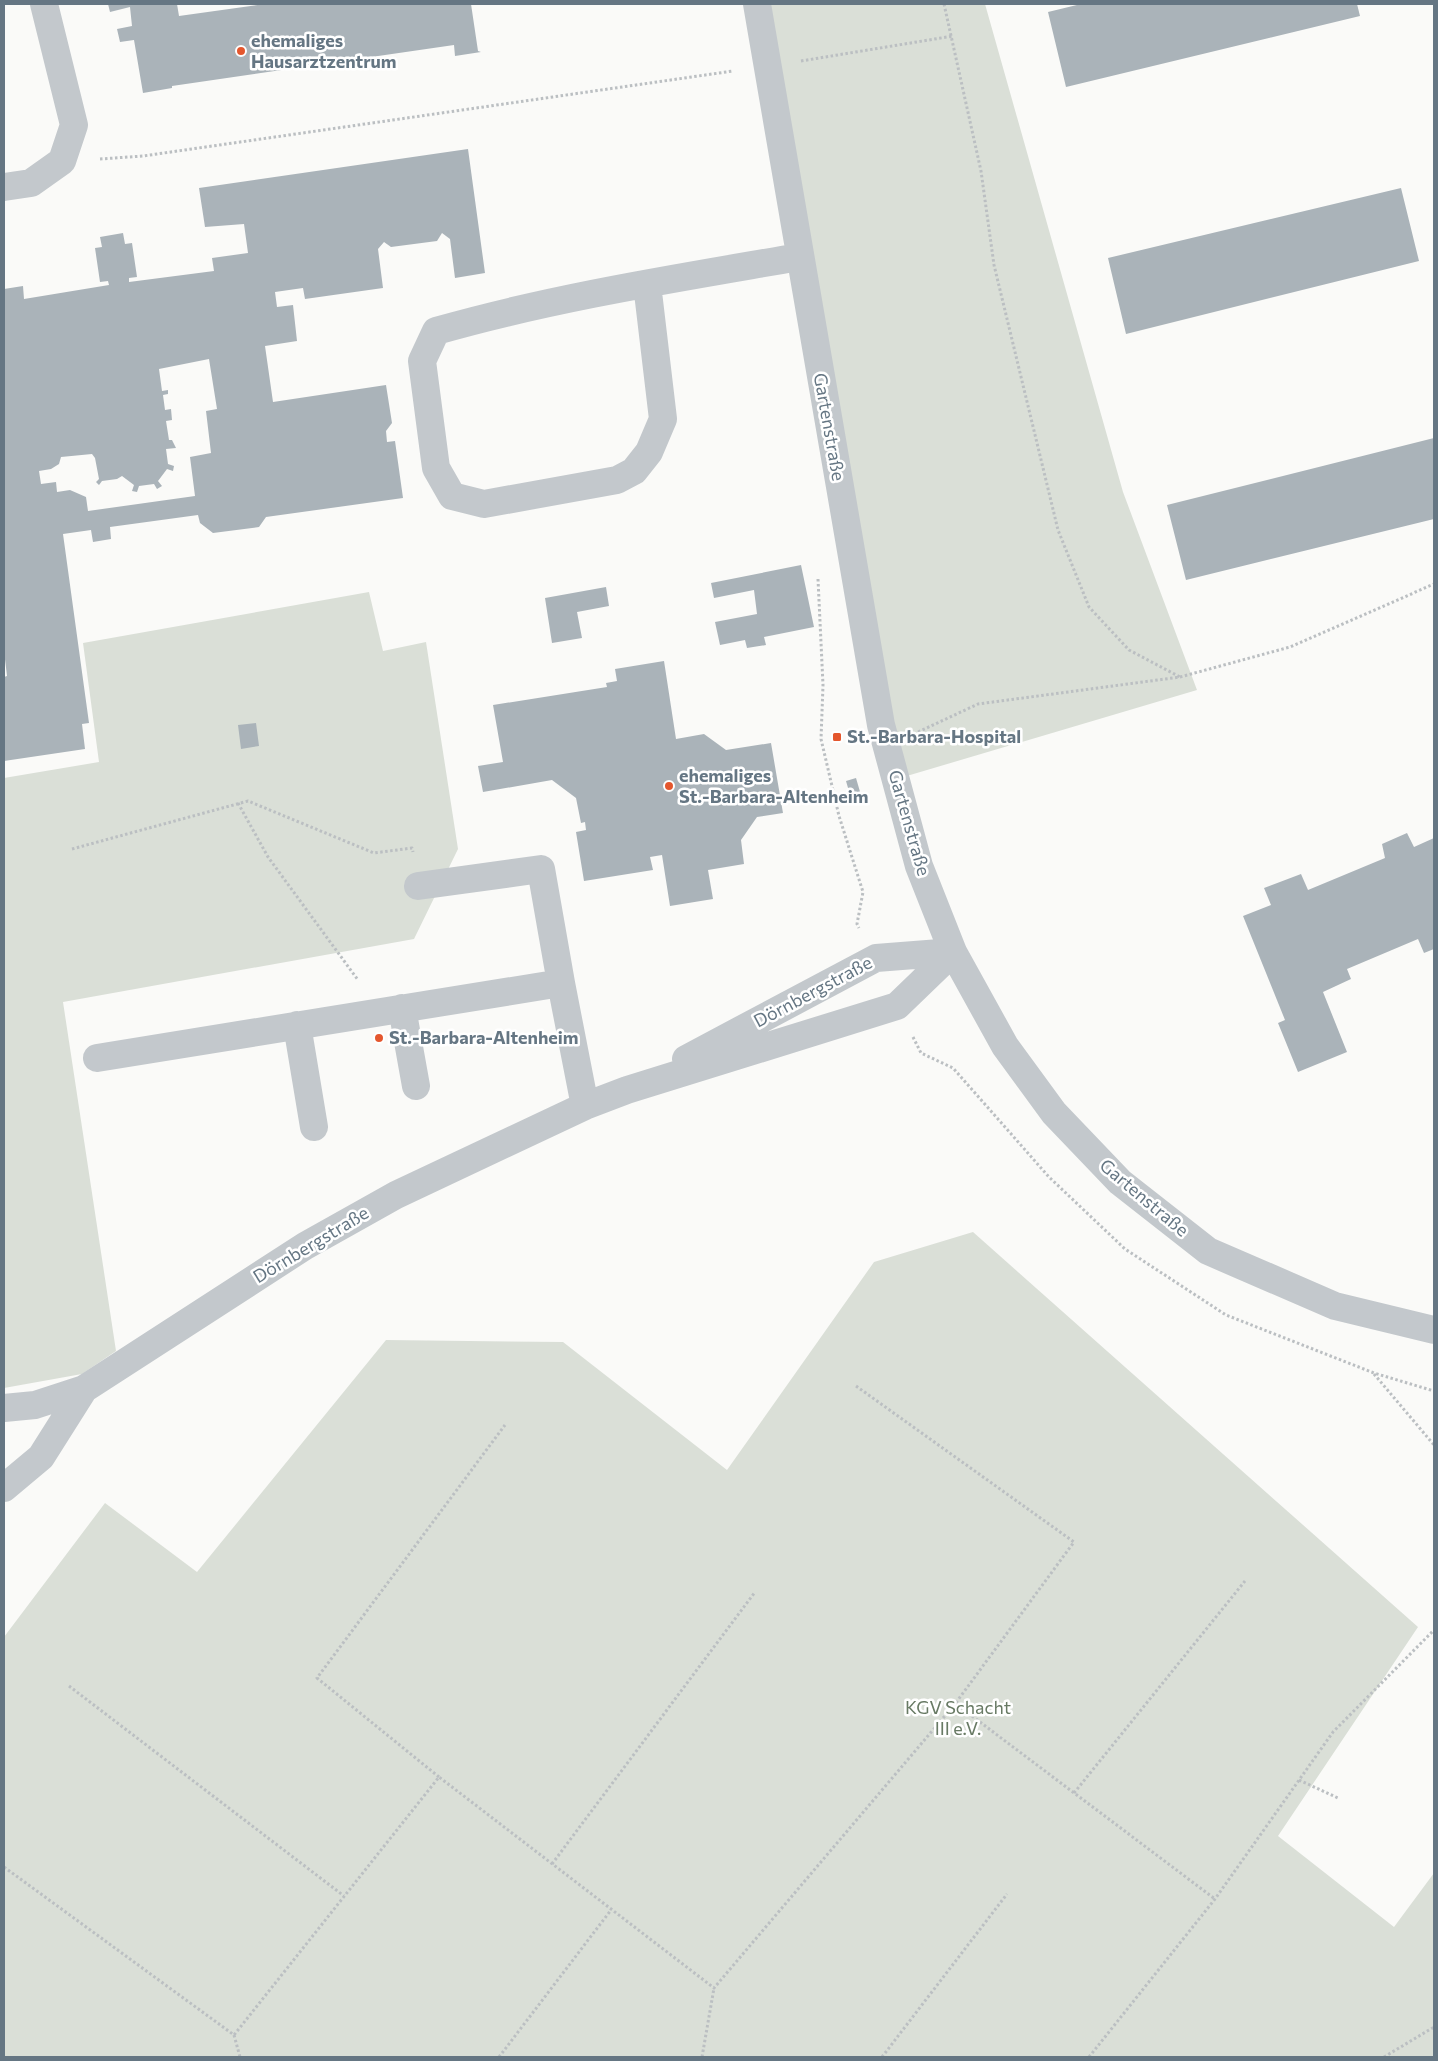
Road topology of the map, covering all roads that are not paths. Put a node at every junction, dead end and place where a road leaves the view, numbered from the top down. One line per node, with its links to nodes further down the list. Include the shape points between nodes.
1 (44, 4): 3 (street, via 74,125 62,160 30,183)
2 (757, 4): 4 (street, Gartenstraße)
3 (4, 187)
4 (799, 257): 5 (street); 7 (street, Gartenstraße, via 881,725 919,866)
5 (647, 284): 5 (street, via 481,318 436,331 422,361 436,468 452,496 484,504 617,480 634,471 649,452 663,419)
6 (418, 886): 8 (street, via 541,869)
7 (953, 952): 13 (street, Dörnbergstraße, via 876,958); 13 (street, Dörnbergstraße, via 898,1006); 16 (street, Gartenstraße, via 1005,1046 1054,1113 1120,1182 1208,1251 1334,1306)
8 (561, 982): 9 (street); 14 (street)
9 (391, 1010): 10 (street); 12 (street)
10 (297, 1025): 11 (street); 15 (street)
11 (97, 1058)
12 (416, 1086)
13 (627, 1090): 14 (street, Dörnbergstraße)
14 (585, 1106): 17 (street, Dörnbergstraße, via 396,1195 305,1246)
15 (314, 1126)
16 (1434, 1330)
17 (84, 1389): 18 (street, Dörnbergstraße, via 35,1405); 19 (street, via 41,1457)
18 (4, 1408)
19 (4, 1488)

